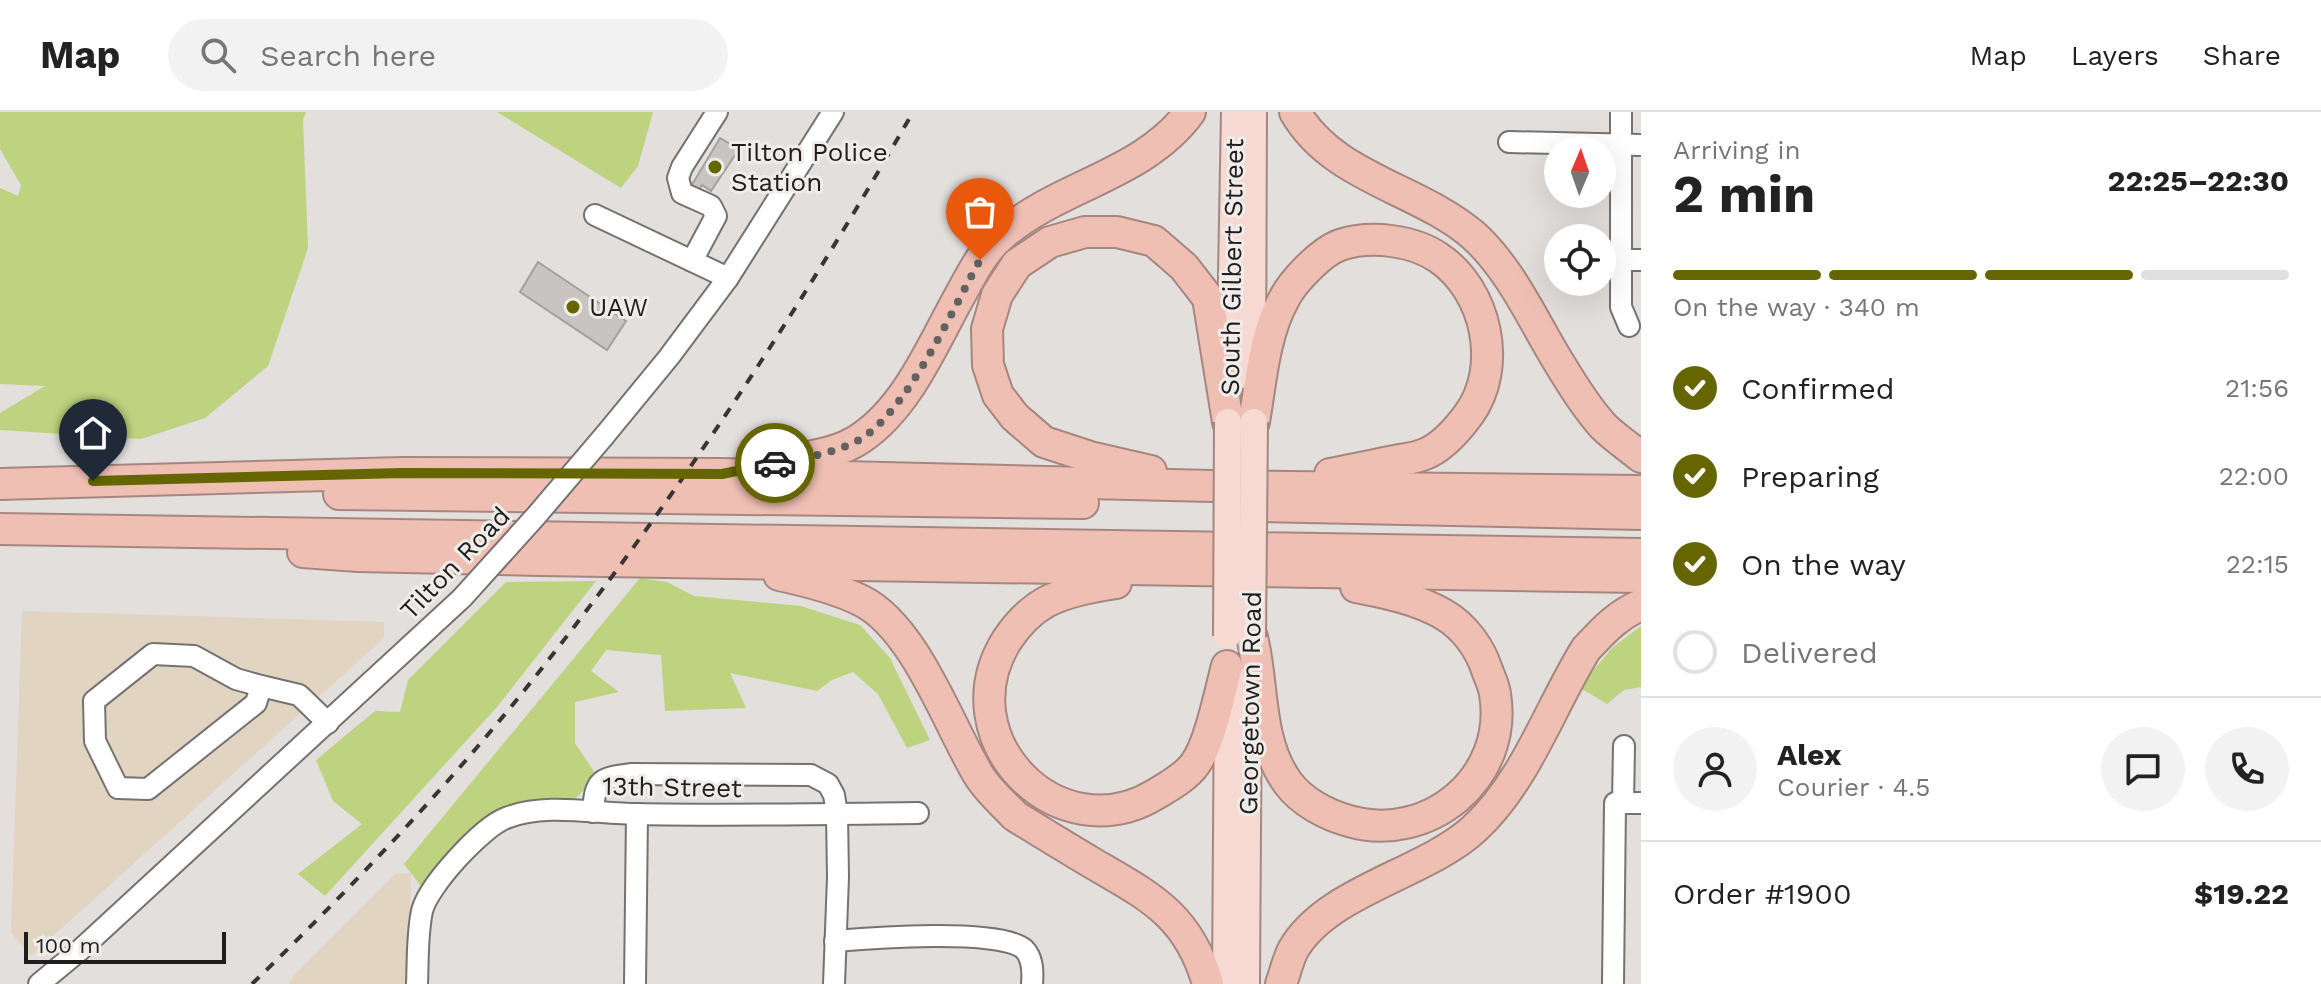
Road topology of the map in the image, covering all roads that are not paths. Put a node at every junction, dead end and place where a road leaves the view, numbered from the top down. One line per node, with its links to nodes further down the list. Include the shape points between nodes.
1 (717, 112): 12 (street, via 678,178 682,193 711,206 716,216)
2 (833, 112): 13 (street, Tilton Road)
3 (1190, 112): 17 (highway, via 1162,143 1002,234 980,260 890,412 861,439 829,453)
4 (1235, 112): 15 (main road, South Gilbert Street)
5 (1253, 112): 15 (main road, South Gilbert Street, via 1252,365)
6 (1295, 112): 16 (highway, via 1338,158 1471,234 1509,279 1586,404 1604,427)
7 (1621, 112): 9 (street)
8 (1509, 142): 9 (street)
9 (1631, 145): 11 (street)
10 (595, 215): 12 (street)
11 (1621, 260): 14 (street, via 1621,307)
12 (692, 261): 13 (street)
13 (728, 278): 34 (street, Tilton Road, bridge, via 536,516 462,598)
14 (1629, 326)
15 (1241, 422): 19 (highway, via 1208,298 1154,241 1117,232 1085,232 1050,242 1017,264 997,295 987,329 988,365 998,395 1015,417 1044,442); 20 (highway, via 1284,298 1308,267 1339,246 1374,240 1412,244 1440,258 1468,286 1484,323 1489,363 1477,402 1457,430 1426,454); 31 (main road, Georgetown Road, bridge)
16 (1641, 457)
17 (722, 474): 18 (highway, via 402,473); 19 (highway)
18 (0, 486): 22 (highway)
19 (1212, 486): 20 (highway)
20 (1275, 486): 21 (highway)
21 (1641, 491)
22 (1641, 514)
23 (0, 529): 24 (highway)
24 (80, 530): 25 (highway); 26 (highway, via 358,556)
25 (1641, 554)
26 (695, 561): 27 (highway); 47 (highway, via 814,582 864,602 883,617 915,657 980,777 999,799 1015,816 1158,903 1200,957)
27 (1180, 572): 28 (highway); 32 (highway, via 1082,589 1045,603 1016,626 997,657 989,687 990,722 1001,751 1021,778 1067,805 1107,811 1137,806 1195,764)
28 (1288, 573): 29 (highway); 31 (highway, via 1416,602 1445,615 1466,633 1483,658 1495,693 1493,738 1480,771 1457,800 1407,824 1367,827 1327,815 1288,784 1270,749 1259,666)
29 (1641, 577)
30 (1641, 605): 50 (highway, via 1604,629 1586,649 1516,778 1491,811 1440,853 1332,910 1293,949)
31 (1239, 636): 32 (main road, Georgetown Road); 49 (main road, Georgetown Road, via 1249,671)
32 (1227, 666): 48 (main road, Georgetown Road)
33 (261, 686): 33 (street, via 256,703 148,789 118,788 95,741 94,701 153,654 194,656); 34 (street, via 299,695)
34 (328, 723): 42 (street, Tilton Road)
35 (1624, 746): 36 (street)
36 (1626, 803): 51 (street)
37 (593, 812): 39 (street, 13th Street); 40 (street, via 601,780 632,774 811,775 828,784); 43 (street, 13th Street, via 543,810 506,818 464,851 423,909)
38 (918, 813): 40 (street, 13th Street)
39 (637, 814): 40 (street, 13th Street); 44 (street)
40 (837, 814): 41 (street)
41 (835, 941): 45 (street); 46 (street, via 898,935 993,939 1022,947 1030,957)
42 (39, 984)
43 (417, 984)
44 (635, 984)
45 (834, 984)
46 (1032, 984)
47 (1208, 984)
48 (1226, 984)
49 (1246, 984)
50 (1281, 984)
51 (1613, 984)

